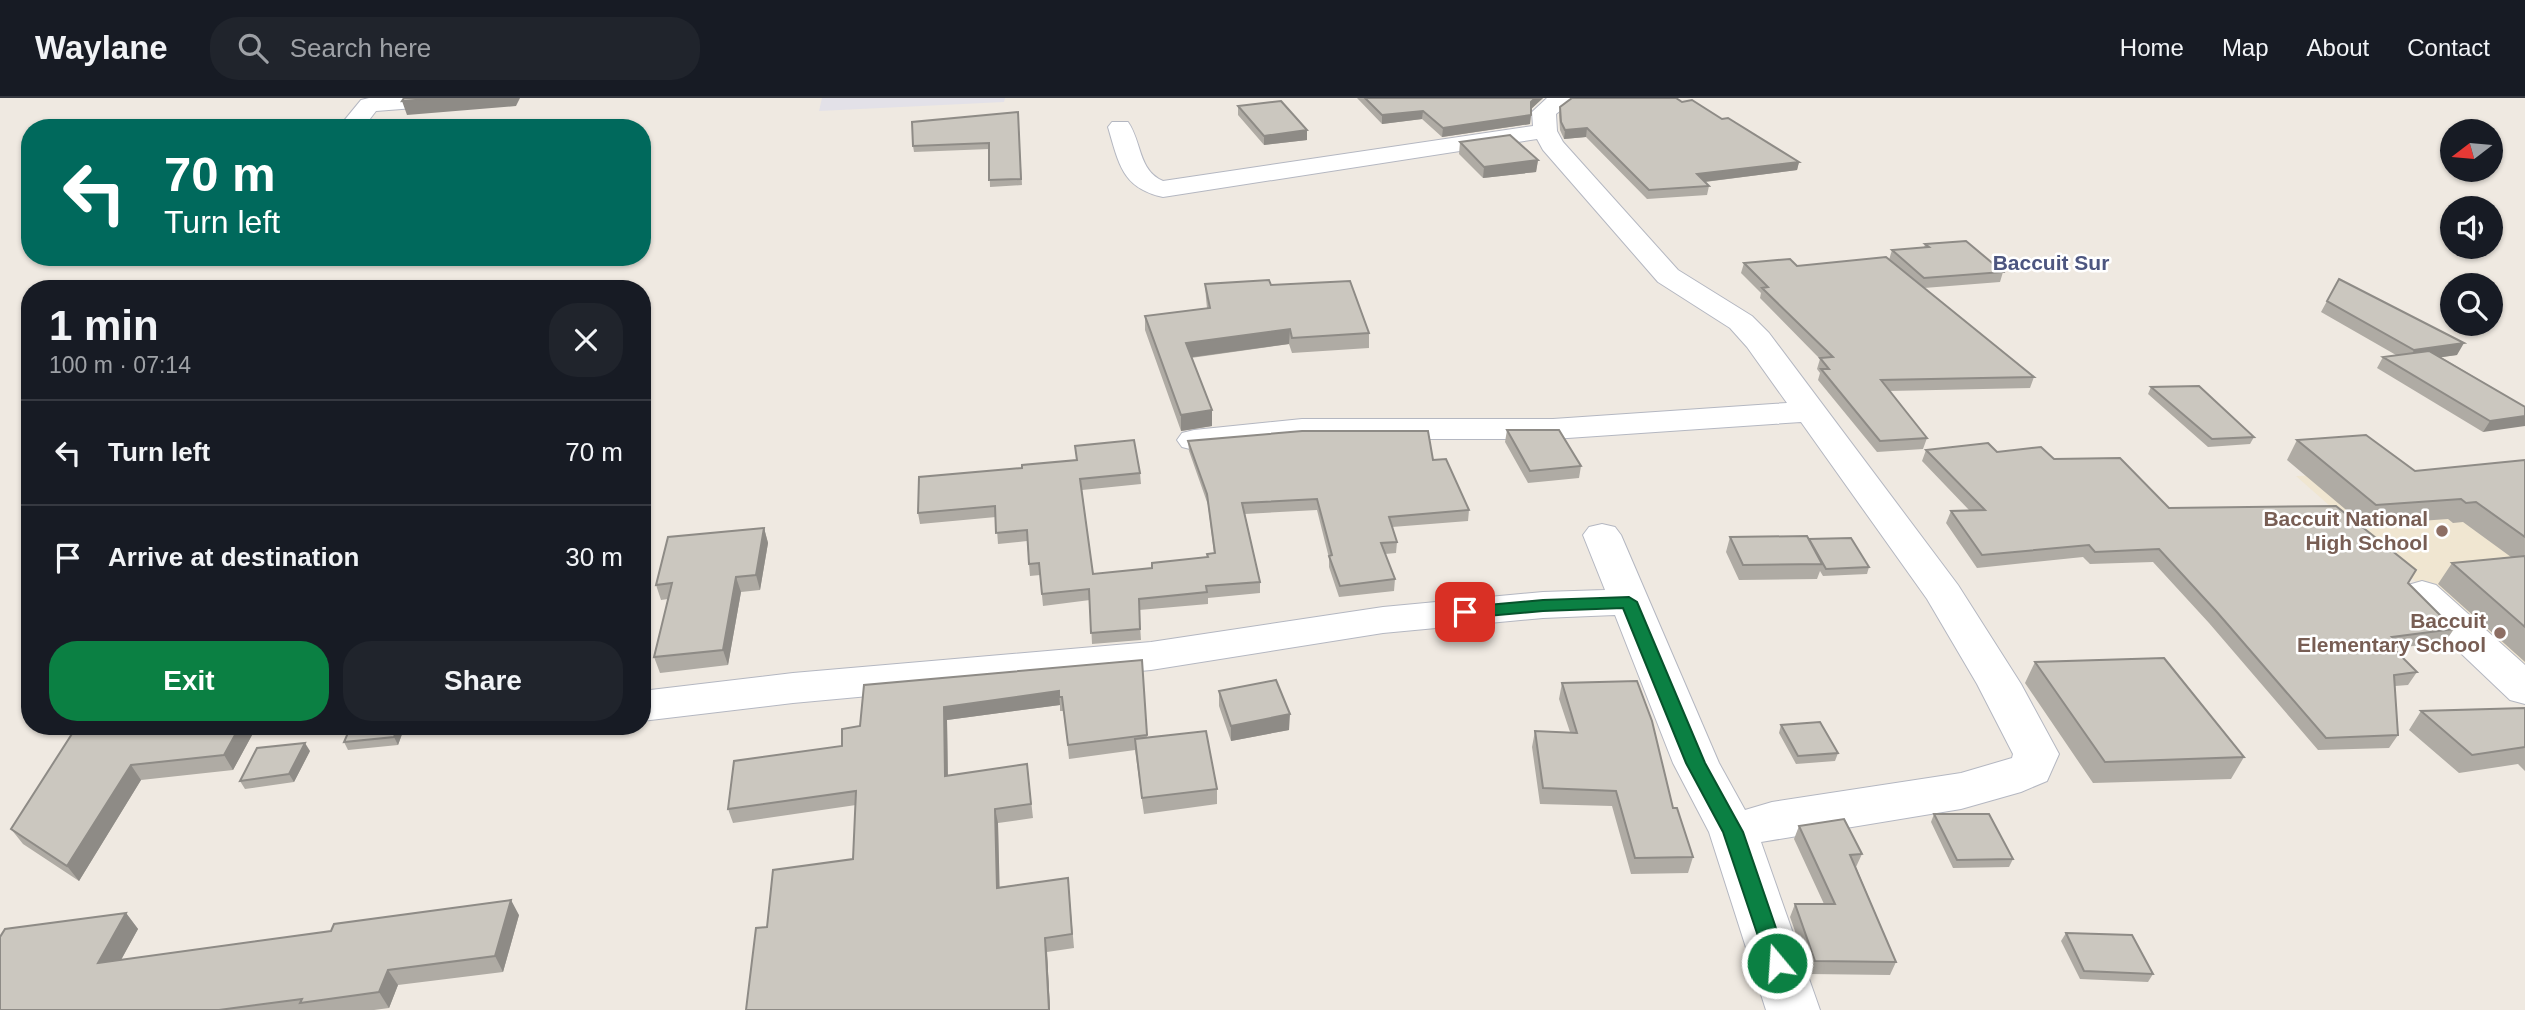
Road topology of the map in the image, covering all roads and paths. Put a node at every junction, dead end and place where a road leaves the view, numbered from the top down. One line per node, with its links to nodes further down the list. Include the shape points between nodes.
1 (453, 98): 3 (street)
2 (1566, 98): 6 (street, via 1544,112)
3 (372, 101): 4 (street)
4 (357, 119)
5 (1120, 127): 6 (street, via 1139,177 1163,189)
6 (1545, 131): 7 (street, via 1552,145 1668,276 1741,322)
7 (1812, 411): 8 (street, via 1553,429 1302,429); 14 (street, via 1944,594 2036,754 2031,769 2010,780 1772,820)
8 (1194, 440)
9 (1602, 535): 11 (street)
10 (2422, 594): 12 (street)
11 (1629, 602): 13 (street, via 1383,620 1151,656); 14 (street, via 1696,763)
12 (2525, 690)
13 (651, 705)
14 (1733, 832): 15 (street)
15 (1793, 1010)

